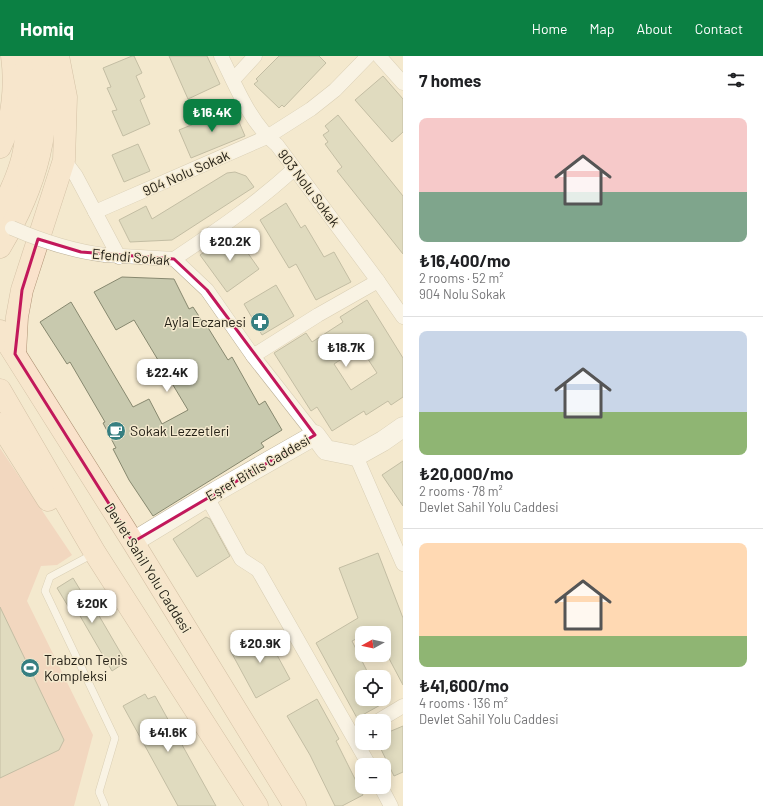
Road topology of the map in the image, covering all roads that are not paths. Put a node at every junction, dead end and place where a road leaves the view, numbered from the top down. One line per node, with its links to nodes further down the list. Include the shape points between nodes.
1 (12, 56): 12 (main road, via 12,106)
2 (26, 56): 16 (main road, via 29,86 28,122 24,152 14,181)
3 (42, 56): 16 (main road, via 45,122 42,150 24,203)
4 (58, 56): 13 (main road, via 66,97)
5 (221, 56): 9 (street, 903 Nolu Sokak)
6 (255, 56): 9 (street)
7 (368, 56): 11 (street, 904 Nolu Sokak, via 335,90)
8 (379, 56): 10 (street)
9 (233, 80): 11 (street, 903 Nolu Sokak)
10 (403, 83)
11 (267, 137): 14 (street, 903 Nolu Sokak, via 277,144); 15 (street, 904 Nolu Sokak)
12 (0, 147)
13 (64, 160): 15 (street, via 76,176); 23 (main road, via 22,290 16,317)
14 (294, 169): 19 (street, via 273,189 228,223); 20 (street, 903 Nolu Sokak)
15 (95, 212): 18 (street)
16 (6, 221): 17 (main road); 18 (street, Efendi Sokak, bridge, via 49,244 81,252)
17 (0, 247)
18 (119, 257): 19 (street, Efendi Sokak)
19 (174, 259): 24 (street, Efendi Sokak, via 207,290)
20 (378, 281): 21 (street, 903 Nolu Sokak); 24 (street)
21 (403, 317)
22 (0, 331): 23 (main road, Devlet Sahil Yolu Caddesi)
23 (15, 354): 31 (main road, Devlet Sahil Yolu Caddesi)
24 (253, 356): 28 (street, Efendi Sokak)
25 (0, 390): 32 (main road)
26 (0, 424): 32 (main road, via 64,523)
27 (403, 427): 29 (street)
28 (315, 435): 29 (street, Eşref Bitlis Caddesi, via 326,450); 30 (street, Eşref Bitlis Caddesi)
29 (356, 456): 33 (street)
30 (207, 497): 31 (street, Eşref Bitlis Caddesi); 36 (street, via 241,559 258,570)
31 (133, 542): 40 (main road, Devlet Sahil Yolu Caddesi)
32 (95, 553): 38 (lane, via 50,578 45,591 115,738 99,792); 39 (main road)
33 (403, 563)
34 (403, 706): 35 (street)
35 (390, 714)
36 (355, 729)
37 (385, 794): 41 (street)
38 (105, 806)
39 (257, 806)
40 (295, 806)
41 (391, 806)

